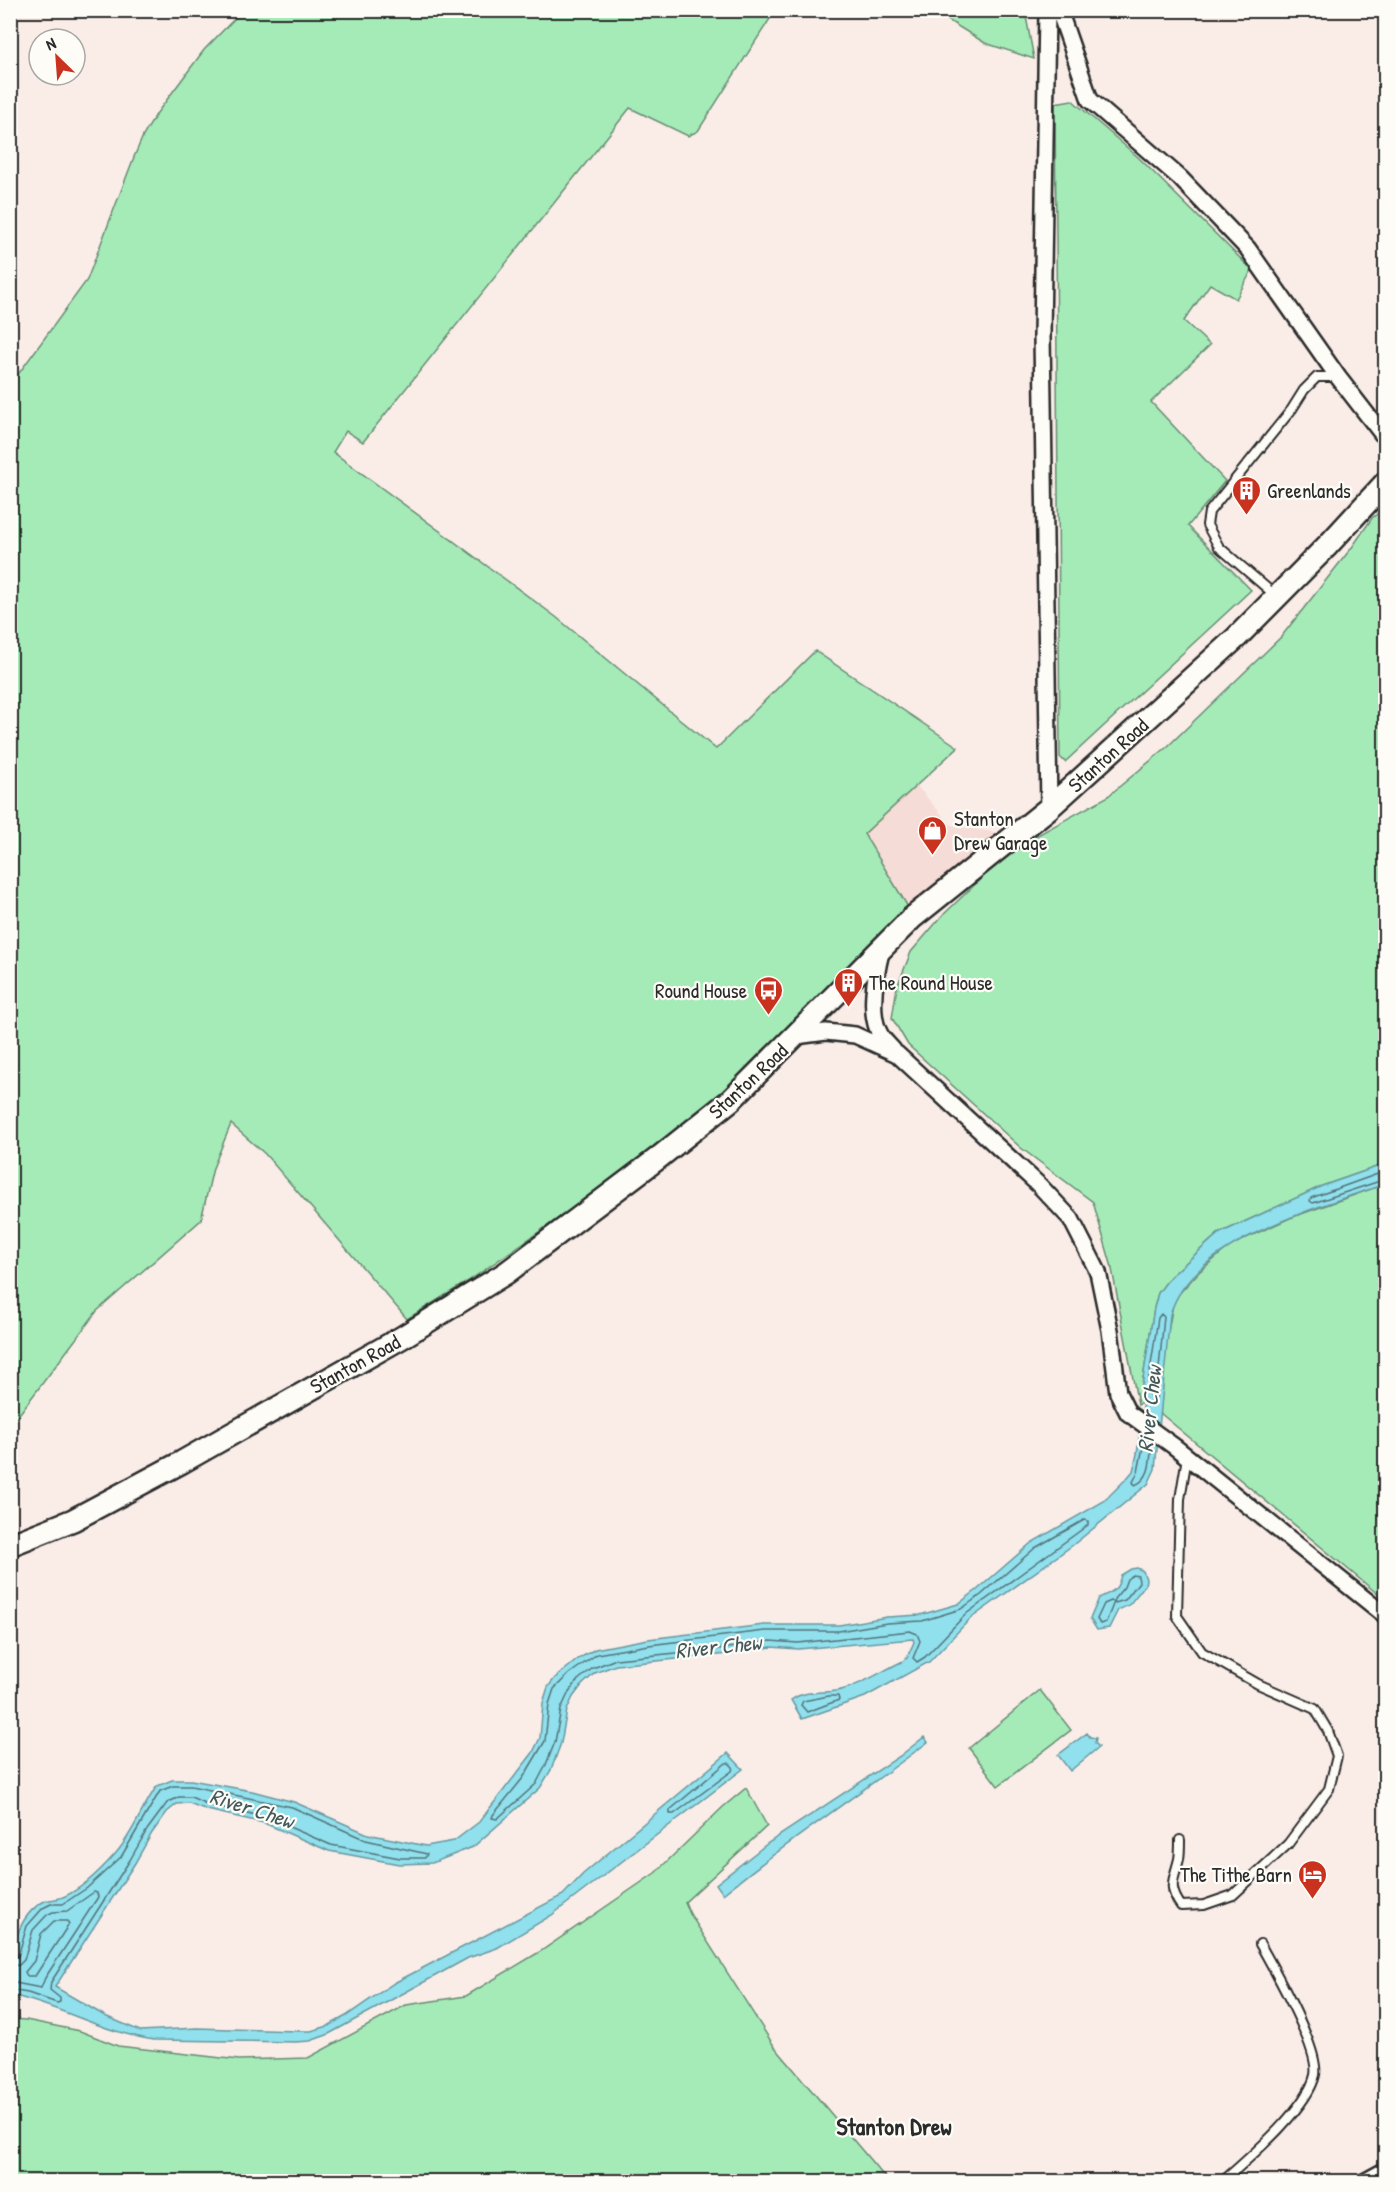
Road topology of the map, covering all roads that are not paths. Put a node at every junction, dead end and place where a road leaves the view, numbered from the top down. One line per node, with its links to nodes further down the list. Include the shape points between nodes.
1 (1047, 10): 7 (street, via 1042,336)
2 (1059, 10): 3 (street, via 1090,100 1180,178 1248,249)
3 (1338, 377): 4 (street); 6 (lane, via 1317,377 1304,390 1209,512 1207,525 1219,547)
4 (1386, 439)
5 (1386, 482): 6 (main road, Stanton Road)
6 (1277, 597): 7 (main road, Stanton Road)
7 (1049, 807): 8 (main road, Stanton Road)
8 (882, 947): 9 (main road, Stanton Road); 10 (street, via 874,981 874,1012 879,1034)
9 (796, 1036): 10 (street, via 826,1032 855,1035); 12 (main road, Stanton Road, via 731,1100 506,1272 401,1338 182,1462 73,1520)
10 (897, 1054): 11 (street, via 1071,1219 1098,1272 1118,1393 1128,1413)
11 (1187, 1457): 13 (street); 14 (lane, via 1180,1499 1177,1616 1202,1652 1258,1684 1315,1709 1336,1756 1329,1789 1288,1844 1233,1895 1204,1905 1181,1906 1171,1882)
12 (10, 1545)
13 (1386, 1616)
14 (1180, 1840)
15 (1260, 1944): 17 (lane, via 1300,2024 1315,2062 1315,2073 1304,2098 1287,2119)
16 (1386, 2170): 18 (street)
17 (1222, 2181)
18 (1364, 2181)

